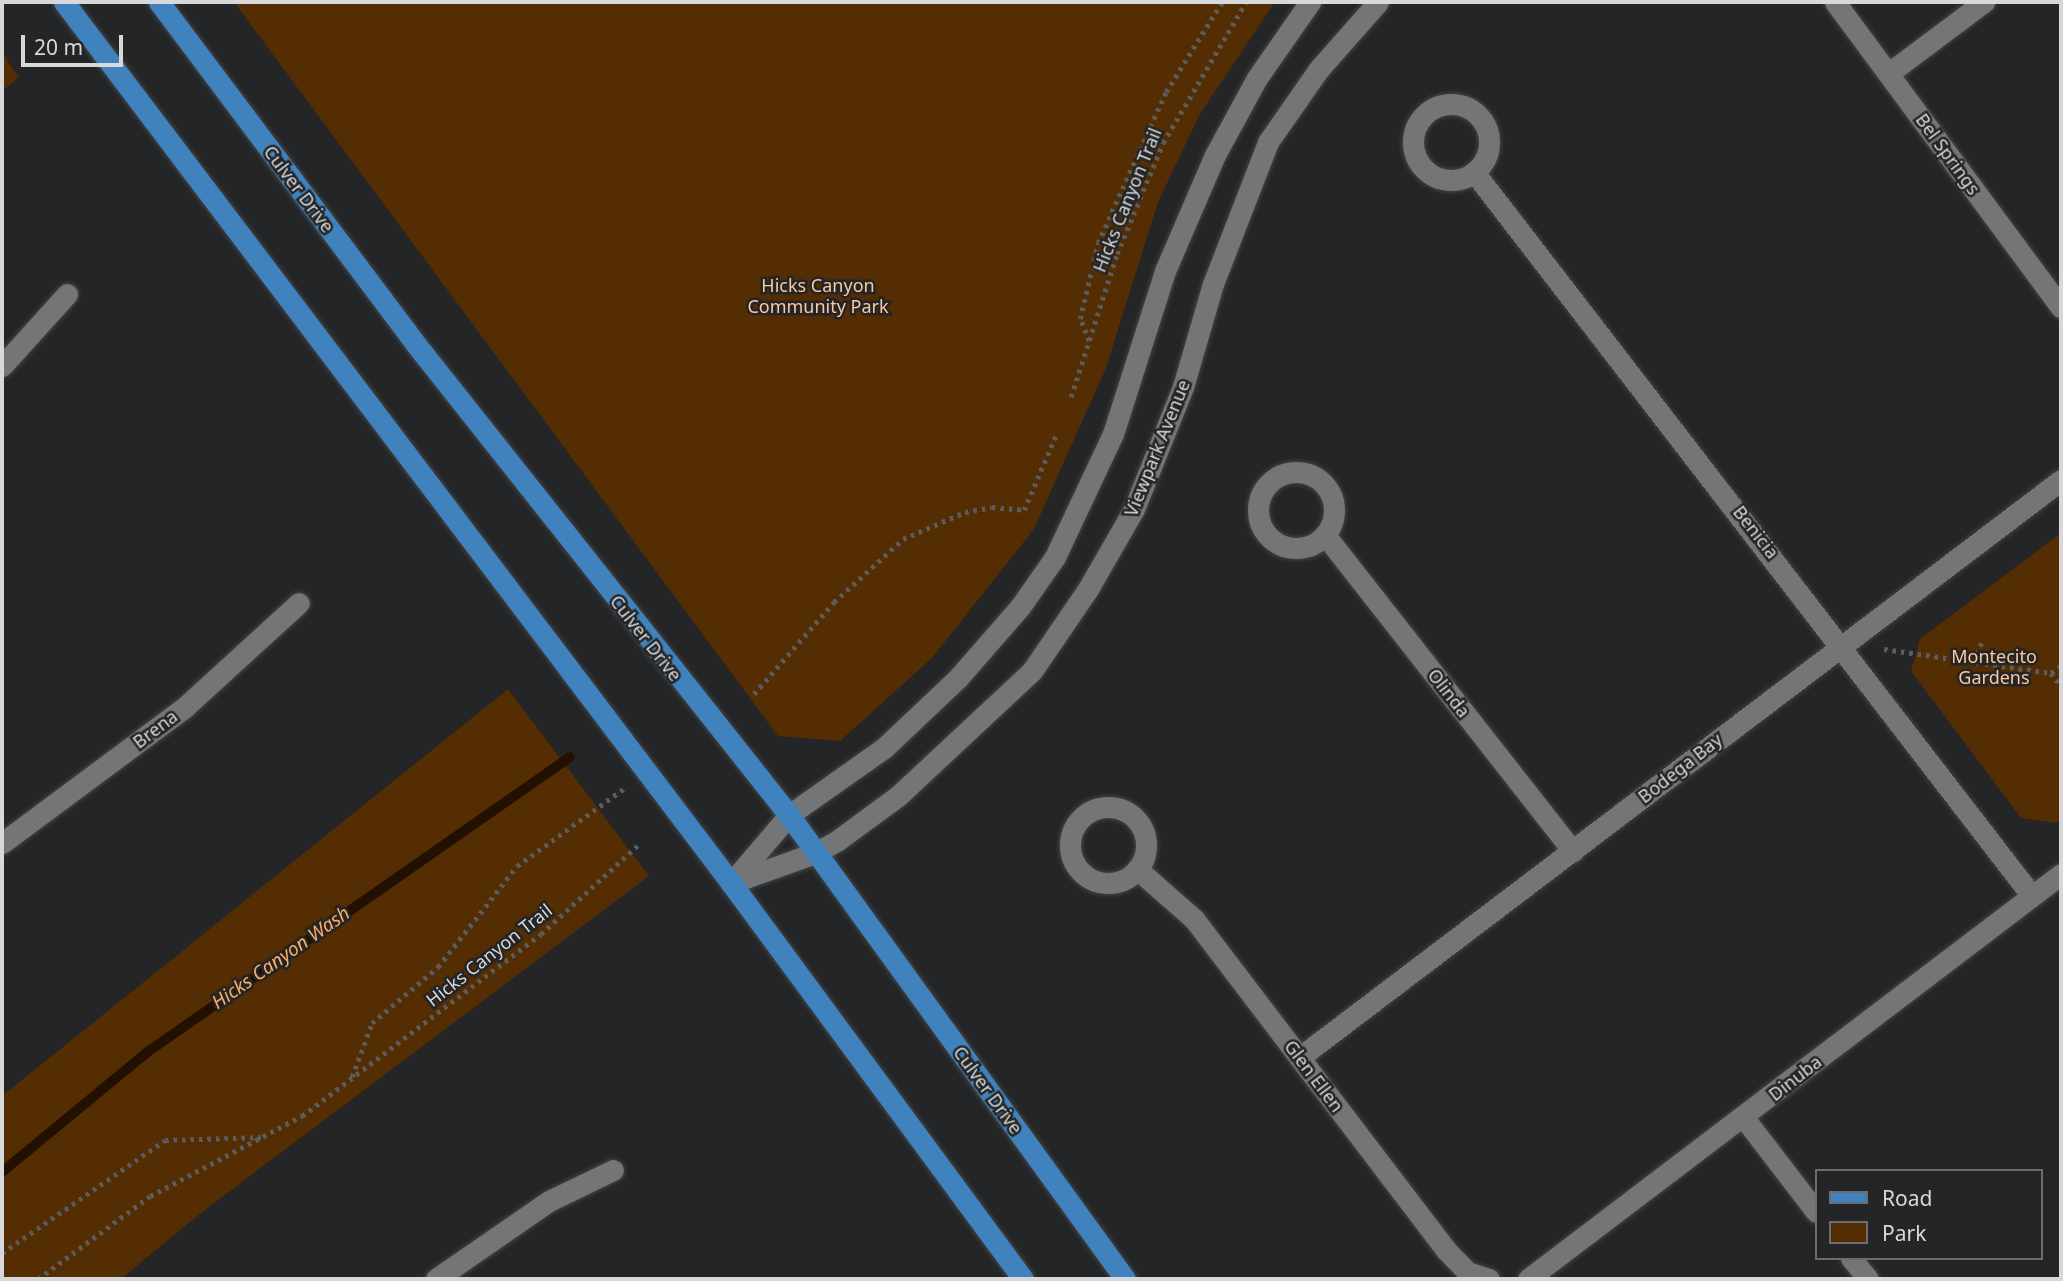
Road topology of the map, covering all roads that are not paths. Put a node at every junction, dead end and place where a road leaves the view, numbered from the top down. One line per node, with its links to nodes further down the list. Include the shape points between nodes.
1 (64, 2): 22 (main road)
2 (159, 2): 16 (main road, Culver Drive, via 422,352)
3 (1310, 2): 16 (street, via 1257,78 1215,155 1165,271 1113,434 1055,557 1020,607 957,678 884,748)
4 (1378, 2): 19 (street, Viewpark Avenue, via 1319,69 1269,142 1213,284 1183,387 1134,509 1067,622 1032,671 974,728 898,796)
5 (1835, 2): 7 (street, Bel Springs)
6 (1984, 2): 7 (street)
7 (1889, 74): 10 (street, Bel Springs)
8 (1474, 172): 15 (street, Benicia)
9 (67, 294): 11 (street)
10 (2061, 307)
11 (2, 366)
12 (2061, 480): 15 (street, Bodega Bay)
13 (1325, 535): 18 (street, Olinda)
14 (299, 603): 17 (street, Brena, via 185,707)
15 (1842, 643): 18 (street, Bodega Bay); 23 (street, Benicia)
16 (789, 815): 19 (main road, Culver Drive); 22 (street)
17 (2, 844)
18 (1573, 850): 24 (street, Bodega Bay)
19 (815, 853): 22 (street, Viewpark Avenue); 31 (main road, Culver Drive)
20 (1137, 869): 24 (street, Glen Ellen, via 1194,919)
21 (2061, 874): 23 (street, Dinuba)
22 (731, 883): 30 (main road)
23 (2032, 896): 25 (street, Dinuba)
24 (1300, 1057): 32 (street, Glen Ellen, via 1446,1250 1467,1272)
25 (1744, 1118): 27 (street); 33 (street, Dinuba)
26 (613, 1170): 29 (street, via 549,1202)
27 (1814, 1209)
28 (1854, 1260): 34 (street)
29 (436, 1279)
30 (1023, 1279)
31 (1125, 1279)
32 (1489, 1279)
33 (1528, 1279)
34 (1868, 1279)

